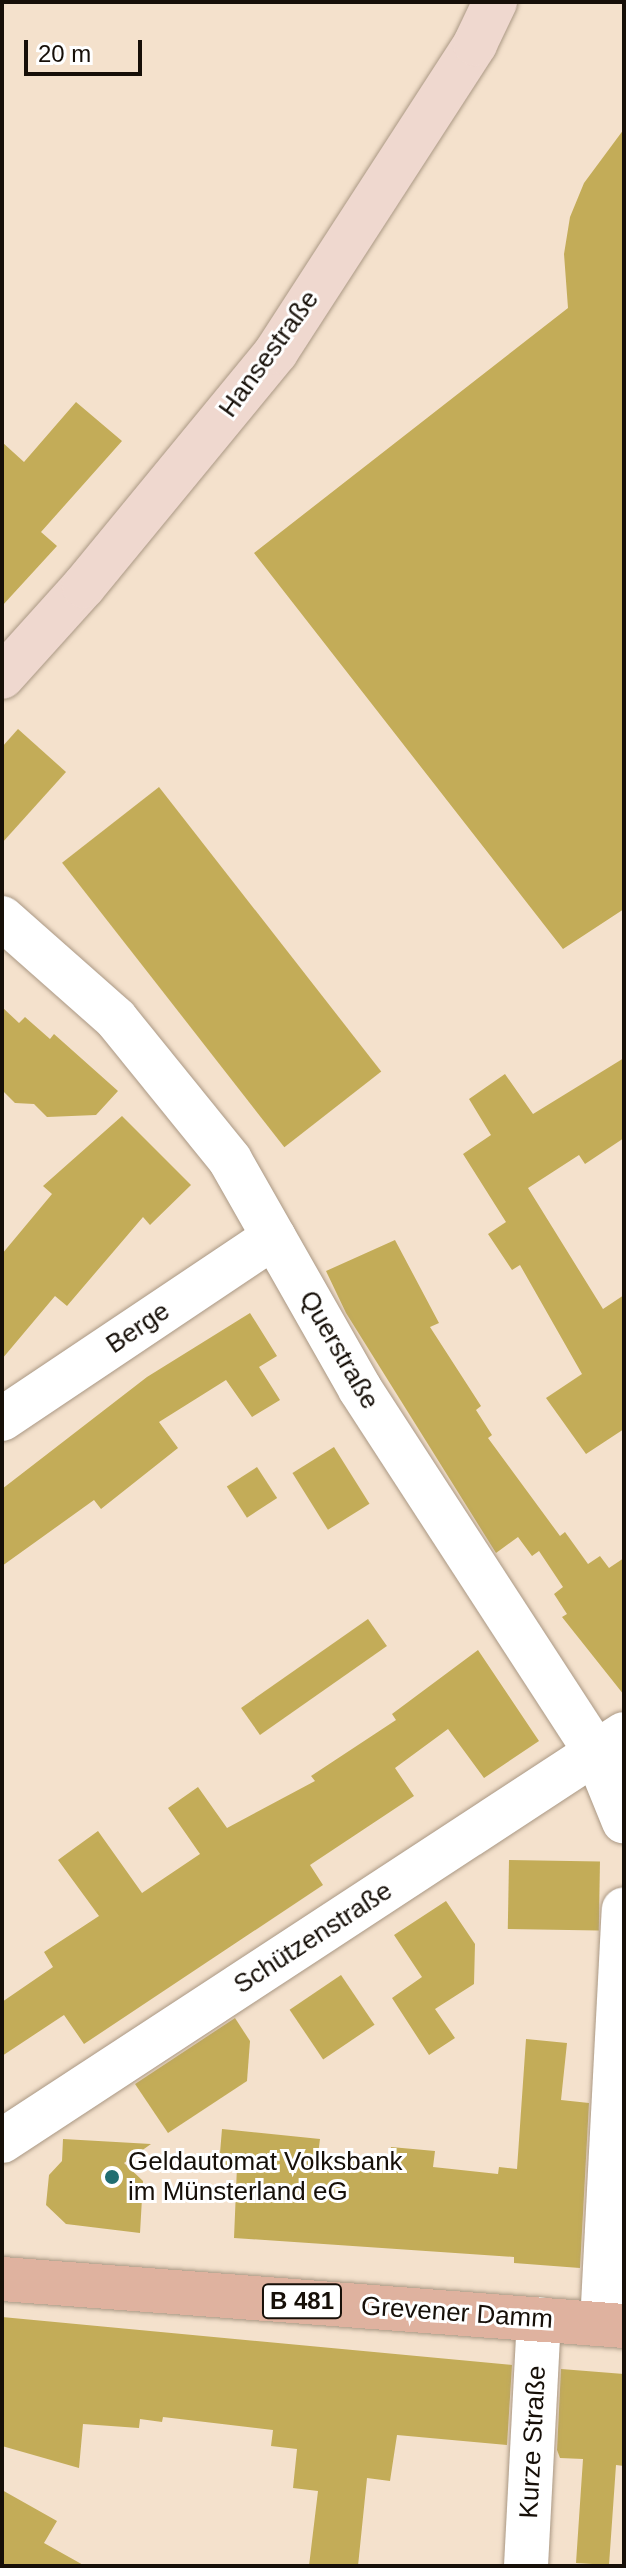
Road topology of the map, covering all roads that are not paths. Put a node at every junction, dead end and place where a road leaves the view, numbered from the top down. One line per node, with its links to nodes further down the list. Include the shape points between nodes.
1 (495, 2): 2 (street, Hansestraße, via 475,44 276,352 84,586)
2 (2, 677)
3 (2, 918): 4 (street, Querstraße, via 116,1019 230,1160)
4 (274, 1237): 5 (street, Berge); 6 (street, Querstraße, via 360,1389)
5 (2, 1419)
6 (610, 1743): 7 (street, Querstraße); 9 (street, Schützenstraße)
7 (624, 1822)
8 (624, 1910): 12 (street)
9 (2, 2141)
10 (2, 2279): 11 (main road, Grevener Damm / B 481)
11 (539, 2319): 12 (main road, Grevener Damm / B 481); 13 (street, Kurze Straße)
12 (613, 2325)
13 (526, 2566)

